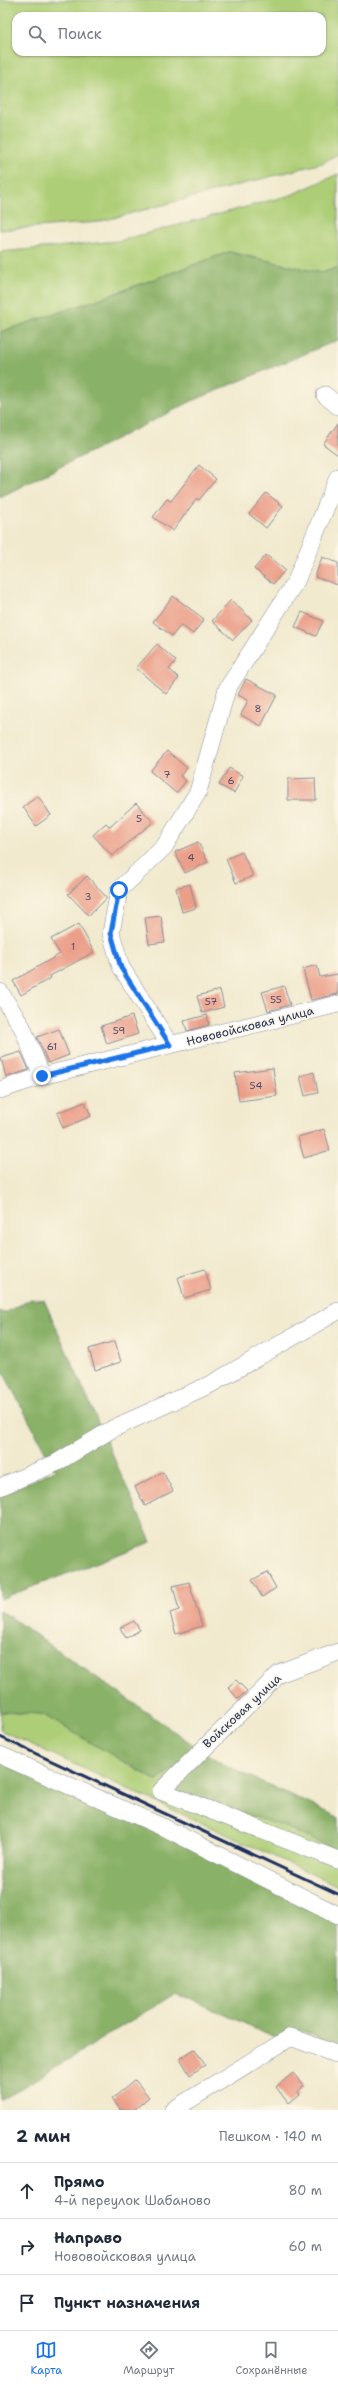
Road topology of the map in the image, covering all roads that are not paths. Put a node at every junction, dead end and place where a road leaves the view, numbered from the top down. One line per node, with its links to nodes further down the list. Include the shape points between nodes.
1 (325, 395): 2 (street)
2 (338, 406)
3 (338, 477): 6 (street, via 296,581 227,689 198,792 164,847 119,890 111,933 121,968)
4 (0, 992): 7 (street, via 22,1027)
5 (338, 1004): 6 (street, Нововойсковая улица)
6 (170, 1045): 7 (street, Нововойсковая улица)
7 (42, 1076): 8 (street, Нововойсковая улица)
8 (0, 1090)
9 (338, 1311): 10 (street, via 211,1384 114,1428 56,1463)
10 (0, 1487)
11 (338, 1652): 13 (street, Войсковая улица, via 279,1674 161,1791)
12 (0, 1755): 14 (street, via 168,1829)
13 (338, 1860)
14 (338, 1915)
15 (338, 2055): 16 (street, via 291,2037)
16 (173, 2110)

